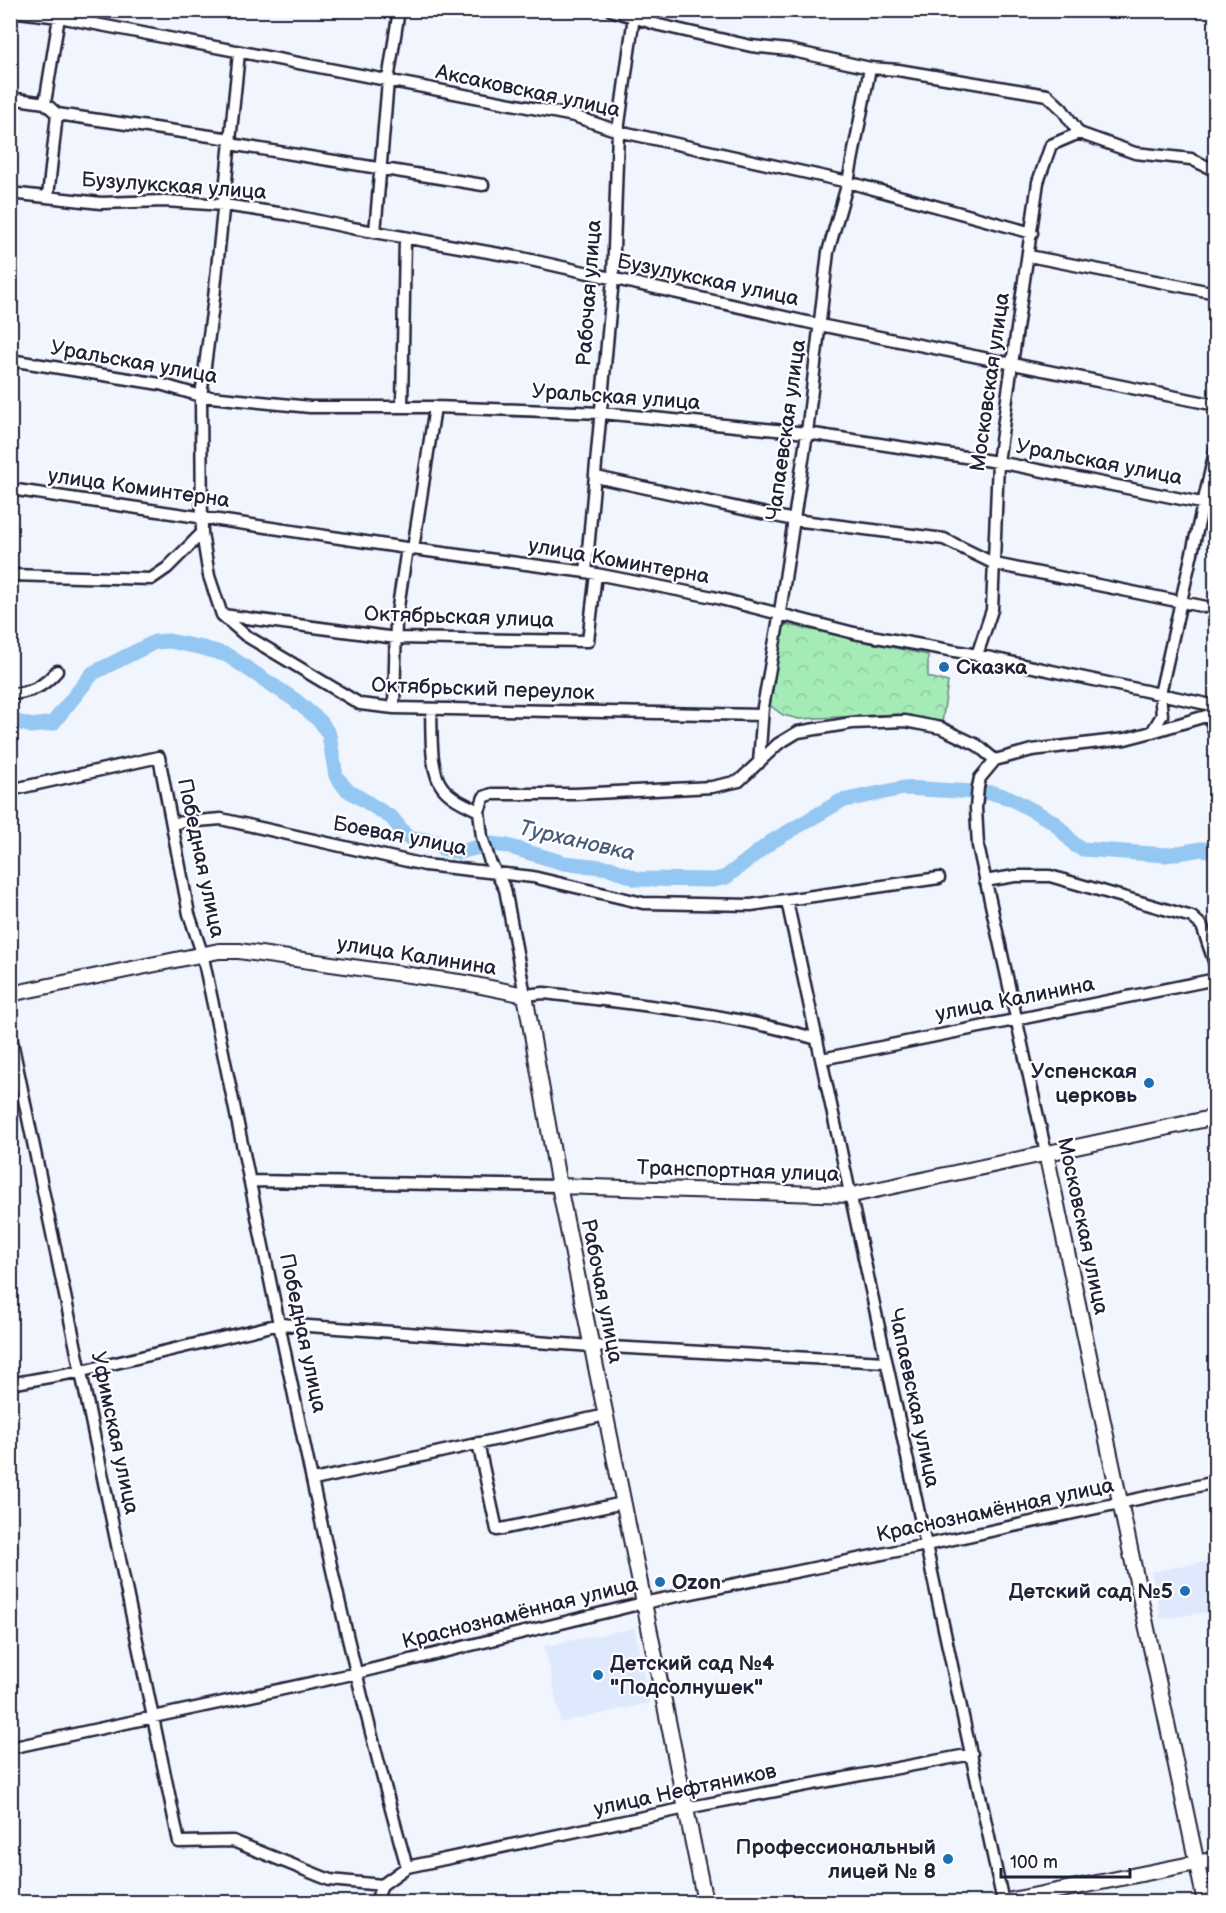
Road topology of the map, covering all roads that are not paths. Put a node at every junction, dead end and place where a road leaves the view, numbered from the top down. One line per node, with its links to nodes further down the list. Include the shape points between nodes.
1 (399, 10): 8 (street)
2 (611, 10): 5 (street)
3 (10, 11): 4 (street, Аксаковская улица)
4 (59, 14): 6 (street, Аксаковская улица); 10 (street)
5 (634, 16): 7 (street, via 659,26); 12 (street, Рабочая улица)
6 (239, 53): 8 (street, Аксаковская улица); 14 (street)
7 (870, 68): 13 (street, via 1047,95); 17 (street, Чапаевская улица)
8 (388, 81): 12 (street, Аксаковская улица, via 574,116); 15 (street)
9 (10, 98): 10 (street)
10 (45, 103): 11 (street)
11 (57, 114): 14 (street); 20 (street)
12 (618, 131): 17 (street, Аксаковская улица); 26 (street, Рабочая улица)
13 (1079, 134): 16 (street, via 1135,153 1191,159); 23 (street, Московская улица, via 1051,145 1038,182)
14 (230, 141): 15 (street); 21 (street)
15 (381, 170): 18 (street); 22 (street)
16 (1215, 171)
17 (848, 182): 23 (street, Аксаковская улица); 28 (street, Чапаевская улица, via 828,252)
18 (483, 185)
19 (10, 193): 20 (street, Бузулукская улица)
20 (48, 196): 21 (street, Бузулукская улица, via 101,204 165,201)
21 (224, 205): 22 (street, Бузулукская улица); 31 (street)
22 (375, 232): 24 (street, Бузулукская улица)
23 (1032, 233): 25 (street, Московская улица)
24 (405, 238): 26 (street, Бузулукская улица, via 522,258); 33 (street)
25 (1029, 256): 27 (street); 30 (street, Московская улица)
26 (612, 279): 28 (street, Бузулукская улица); 35 (street, Рабочая улица)
27 (1215, 293)
28 (820, 325): 30 (street, Бузулукская улица); 36 (street, Чапаевская улица)
29 (10, 360): 31 (street, Уральская улица, via 160,384)
30 (1014, 364): 32 (street, Бузулукская улица); 38 (street, Московская улица)
31 (201, 396): 33 (street, Уральская улица, via 310,407); 43 (street)
32 (1215, 405)
33 (402, 407): 34 (street, Уральская улица)
34 (435, 407): 35 (street, Уральская улица); 46 (street)
35 (602, 412): 36 (street, Уральская улица); 39 (street, Рабочая улица)
36 (807, 433): 38 (street, Уральская улица); 44 (street, Чапаевская улица)
37 (1215, 447): 41 (street)
38 (998, 462): 41 (street, Уральская улица); 47 (street, Московская улица)
39 (596, 477): 44 (street); 48 (street, Рабочая улица)
40 (10, 489): 43 (street, улица Коминтерна)
41 (1203, 502): 42 (street, Уральская улица); 50 (street)
42 (1215, 506)
43 (203, 517): 45 (street); 46 (street, улица Коминтерна)
44 (794, 520): 47 (street, via 944,539); 52 (street, Чапаевская улица)
45 (202, 533): 49 (street, via 151,579); 53 (street, via 209,576)
46 (410, 549): 48 (street, улица Коминтерна); 54 (street)
47 (995, 564): 50 (street); 56 (street, Московская улица, via 992,610)
48 (591, 573): 52 (street, улица Коминтерна); 55 (street, Рабочая улица)
49 (10, 575)
50 (1180, 602): 51 (street); 59 (street)
51 (1215, 609)
52 (780, 612): 56 (street, улица Коминтерна, via 854,633); 63 (street, Чапаевская улица)
53 (222, 615): 54 (street, Октябрьская улица); 60 (street, Октябрьский переулок, via 245,635 360,704)
54 (396, 638): 55 (street, Октябрьская улица); 60 (street)
55 (588, 640)
56 (977, 656): 59 (street, улица Коминтерна)
57 (57, 671): 58 (street, via 46,684 28,693)
58 (10, 694)
59 (1160, 694): 62 (street, улица Коминтерна); 64 (street, via 1162,715)
60 (394, 708): 61 (street, Октябрьский переулок)
61 (431, 710): 63 (street, Октябрьский переулок); 69 (street, via 434,758 442,788)
62 (1214, 711): 64 (street); 65 (street)
63 (762, 715): 67 (street, Чапаевская улица)
64 (1152, 732): 66 (street, via 1032,750)
65 (1215, 740)
66 (995, 760): 67 (street, via 977,745 941,728 905,721 824,726 798,732 778,744); 73 (street, Московская улица, via 980,778 976,808)
67 (759, 763): 69 (street, via 739,781 712,787 492,794 484,797)
68 (10, 790): 70 (street, Победная улица, via 159,757)
69 (479, 811): 71 (street, Рабочая улица, via 485,846)
70 (174, 823): 71 (street, Боевая улица, via 221,819 425,865); 75 (street, Победная улица, via 189,914)
71 (495, 872): 74 (street, Боевая улица, via 643,903 720,905); 79 (street, Рабочая улица, via 505,889)
72 (939, 878): 74 (street, Боевая улица)
73 (985, 881): 76 (street, via 1050,876 1192,917 1202,926); 80 (street, Московская улица)
74 (787, 901): 82 (street, Чапаевская улица)
75 (202, 953): 78 (main road, улица Калинина); 79 (main road, улица Калинина, via 239,951); 86 (street, Победная улица)
76 (1215, 967)
77 (1215, 979): 80 (street, улица Калинина)
78 (10, 993)
79 (525, 995): 82 (street, улица Калинина, via 544,993 711,1013); 87 (main road, Рабочая улица)
80 (1017, 1020): 83 (street, улица Калинина); 85 (street, Московская улица)
81 (10, 1032): 92 (street, Уфимская улица)
82 (818, 1039): 83 (street, Чапаевская улица)
83 (822, 1059): 88 (street, Чапаевская улица)
84 (1215, 1117): 85 (main road, Транспортная улица)
85 (1046, 1153): 88 (main road, Транспортная улица); 99 (main road, Московская улица)
86 (251, 1181): 87 (street, Транспортная улица); 89 (street, Победная улица)
87 (559, 1186): 88 (main road, Транспортная улица); 90 (main road, Рабочая улица)
88 (852, 1195): 91 (street, Чапаевская улица)
89 (280, 1324): 90 (street); 92 (street); 96 (street, Победная улица)
90 (592, 1346): 91 (street); 94 (main road, Рабочая улица)
91 (885, 1362): 100 (street, Чапаевская улица)
92 (82, 1371): 93 (street); 103 (street, Уфимская улица)
93 (10, 1384)
94 (606, 1415): 95 (street); 98 (main road, Рабочая улица)
95 (478, 1443): 96 (street); 98 (street, via 497,1530)
96 (314, 1480): 102 (street, Победная улица)
97 (1215, 1482): 99 (street, Краснознамённая улица)
98 (623, 1503): 101 (main road, Рабочая улица)
99 (1120, 1503): 100 (street, Краснознамённая улица); 108 (main road, Московская улица)
100 (926, 1545): 101 (street, Краснознамённая улица); 105 (street, Чапаевская улица)
101 (643, 1603): 102 (street, Краснознамённая улица); 106 (main road, Рабочая улица)
102 (357, 1673): 103 (street, Краснознамённая улица); 109 (street, Победная улица)
103 (154, 1716): 104 (street, Краснознамённая улица); 110 (street, Уфимская улица, via 179,1842 233,1841 330,1880)
104 (10, 1748)
105 (972, 1754): 106 (street, улица Нефтяников); 113 (street, Чапаевская улица)
106 (686, 1808): 109 (street, улица Нефтяников); 112 (main road, Рабочая улица)
107 (1215, 1859): 108 (main road)
108 (1197, 1863): 113 (main road); 114 (main road, Московская улица)
109 (407, 1867): 110 (street)
110 (382, 1885): 111 (street)
111 (376, 1902)
112 (705, 1902)
113 (1003, 1902)
114 (1205, 1902)

